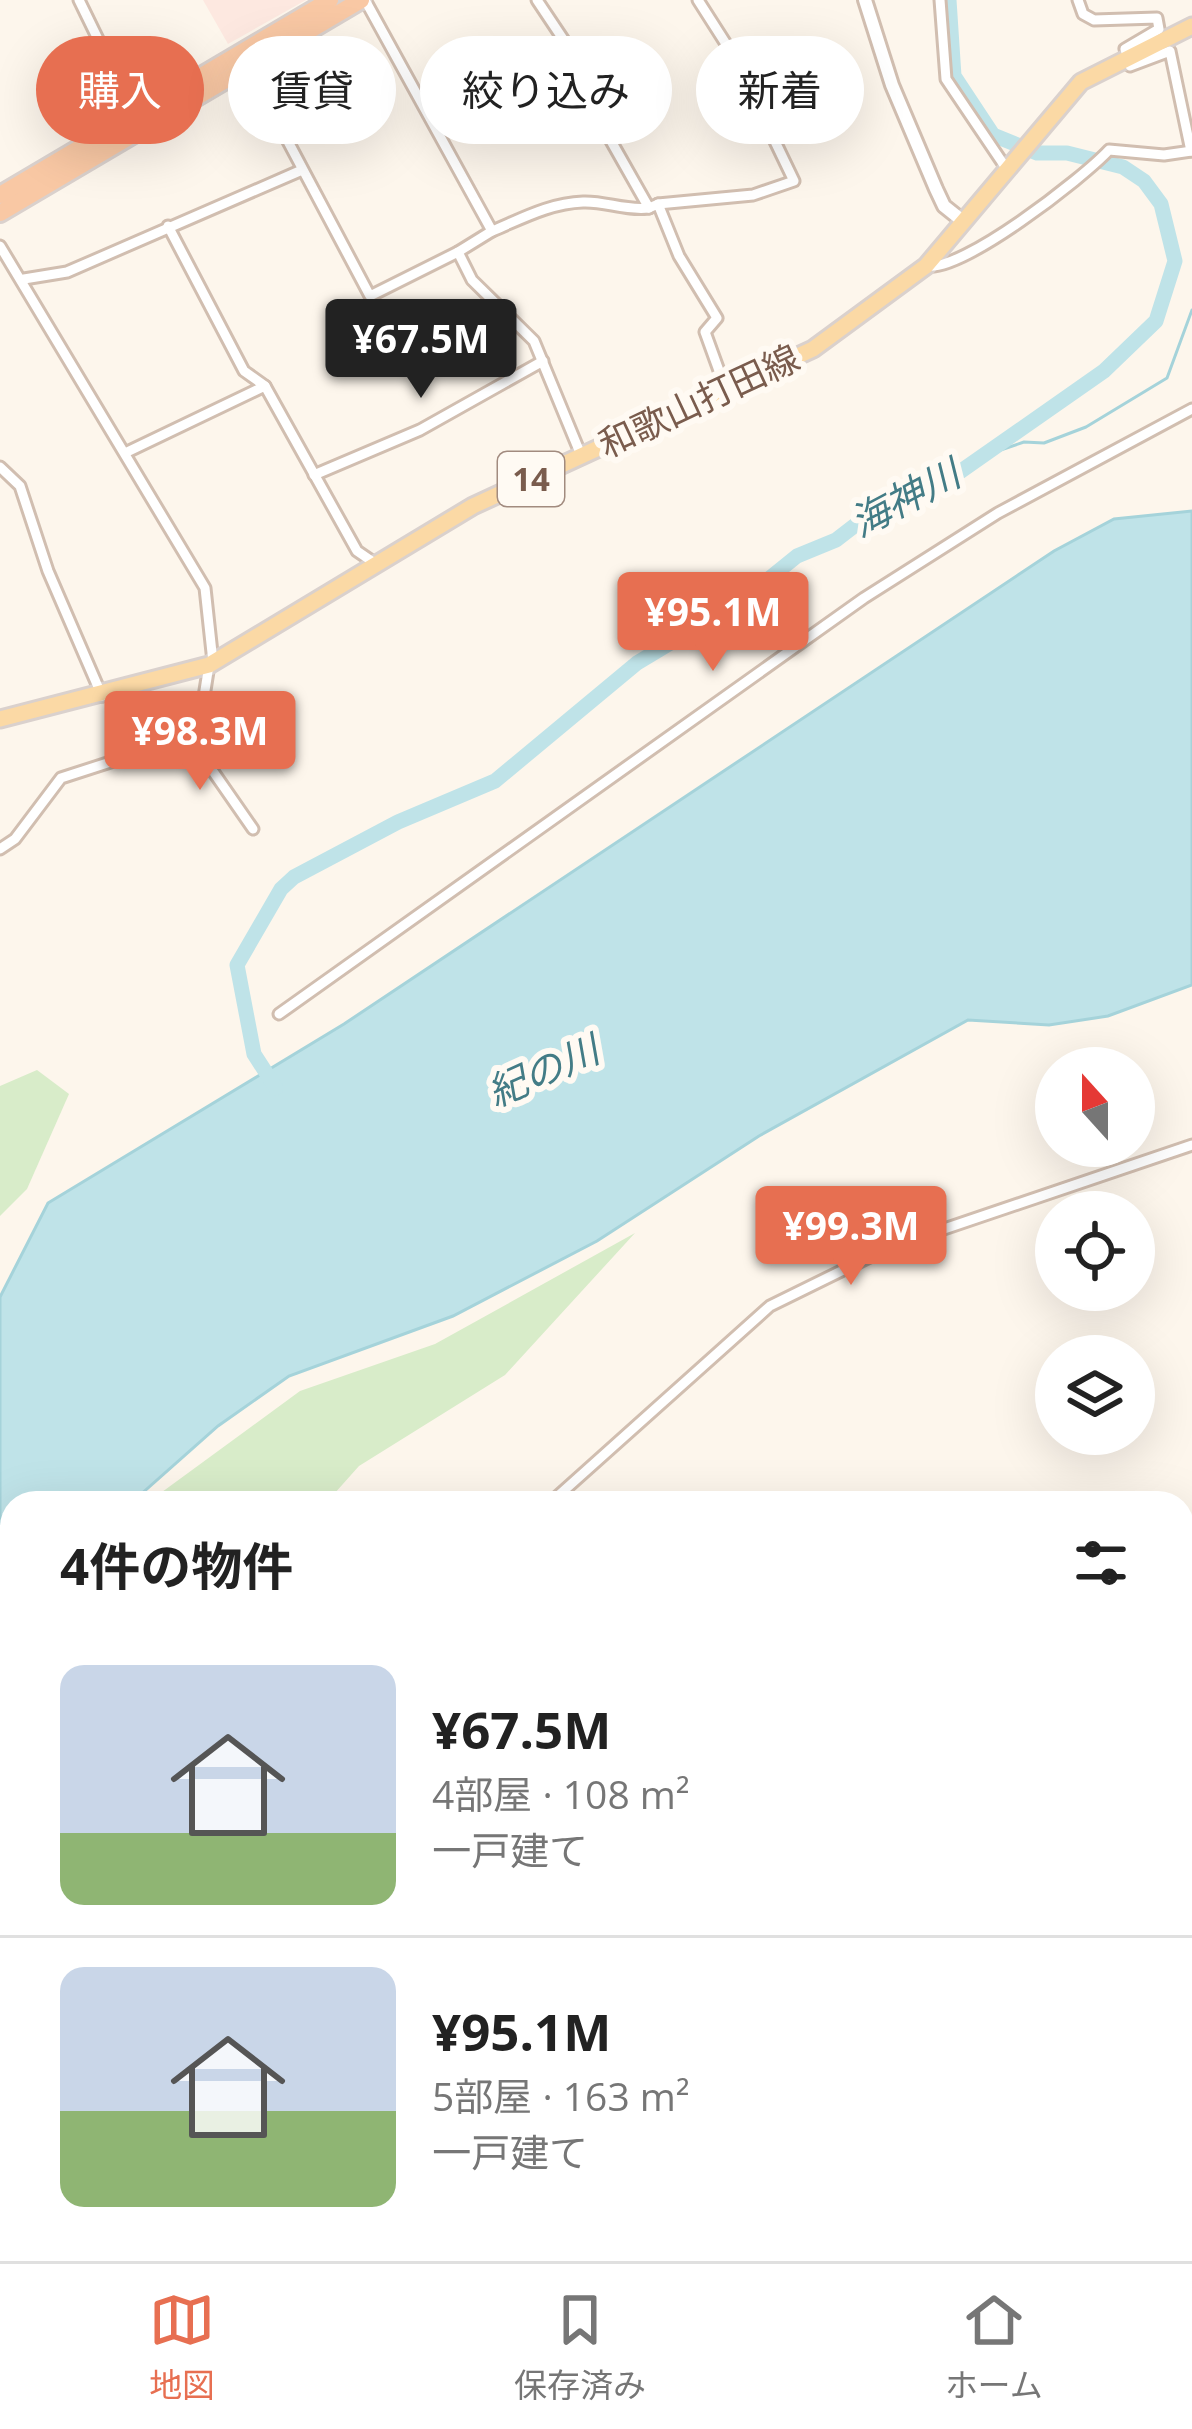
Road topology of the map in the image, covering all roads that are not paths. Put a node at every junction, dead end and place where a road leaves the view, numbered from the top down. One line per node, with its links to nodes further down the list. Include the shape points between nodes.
1 (79, 0): 10 (street)
2 (330, 0): 13 (highway)
3 (363, 0): 11 (highway); 25 (street)
4 (537, 0): 21 (street)
5 (698, 0): 21 (street, via 794,181 753,195)
6 (865, 0): 23 (street, via 936,189)
7 (940, 0): 18 (street, via 946,80)
8 (1078, 0): 12 (street, via 1094,20 1156,18 1160,29 1125,49)
9 (1192, 26): 12 (main road, 和歌山打田線 / 14)
10 (97, 36)
11 (300, 36)
12 (1125, 58): 17 (street, via 1130,66 1170,50); 18 (main road, 和歌山打田線 / 14, via 1082,82)
13 (204, 80)
14 (95, 144): 20 (highway)
15 (106, 144): 22 (highway)
16 (288, 144): 19 (street)
17 (1191, 151): 28 (street, via 1106,153 950,264)
18 (1009, 164): 23 (main road, 和歌山打田線 / 14)
19 (302, 170): 24 (street); 27 (street, via 370,296)
20 (0, 195)
21 (654, 206): 25 (street, via 620,211 583,202); 32 (street, via 717,318 705,332)
22 (0, 213)
23 (964, 222): 28 (main road, 和歌山打田線 / 14)
24 (168, 226): 29 (street, via 67,272); 31 (street, via 244,371)
25 (492, 231): 27 (street)
26 (0, 246): 29 (street)
27 (458, 251): 30 (street, via 472,280 520,323)
28 (926, 266): 32 (main road, 和歌山打田線 / 14, via 813,349)
29 (24, 279): 34 (street)
30 (543, 361): 35 (street); 37 (street, via 420,430)
31 (265, 386): 34 (street); 37 (street)
32 (726, 389): 35 (main road, 和歌山打田線 / 14)
33 (1192, 409): 45 (street, via 998,513 864,598)
34 (124, 453): 39 (street, via 205,588)
35 (581, 455): 38 (main road, 和歌山打田線 / 14, via 472,506)
36 (0, 467): 40 (street, via 20,486)
37 (314, 475): 38 (street, via 357,551)
38 (376, 564): 39 (main road, 和歌山打田線 / 14)
39 (211, 664): 40 (main road, 和歌山打田線 / 14); 42 (street, via 204,714)
40 (101, 696): 41 (main road, 和歌山打田線 / 14)
41 (0, 719)
42 (185, 731): 43 (street); 44 (street, via 61,778)
43 (253, 829)
44 (0, 849)
45 (279, 1014)
46 (1192, 1145): 47 (street, via 888,1248 770,1306)
47 (563, 1491)

